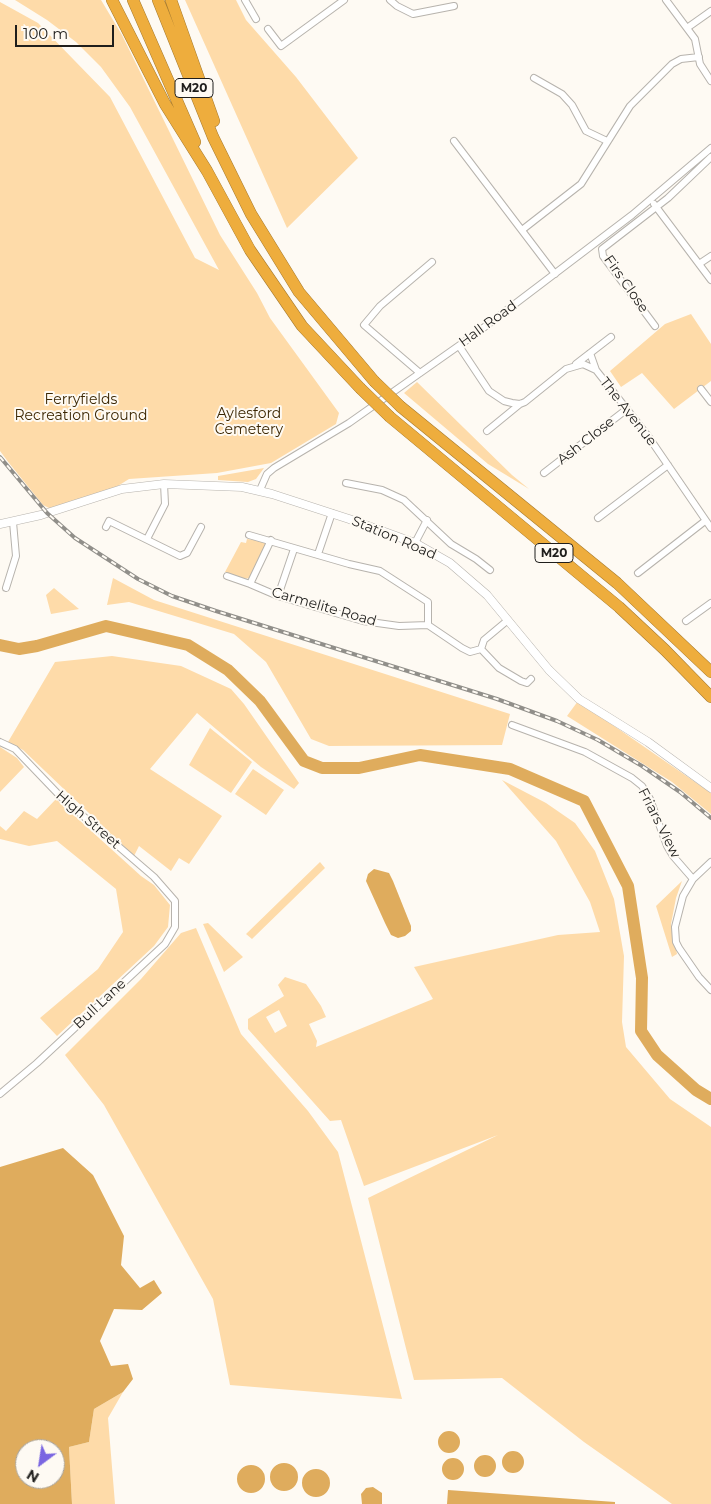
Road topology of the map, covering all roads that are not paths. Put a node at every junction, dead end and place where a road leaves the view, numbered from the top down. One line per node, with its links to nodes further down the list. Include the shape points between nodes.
1 (112, 0): 21 (highway, M20, via 165,104)
2 (133, 0): 21 (highway, M20)
3 (158, 0): 22 (highway, M20)
4 (171, 0): 22 (highway, M20)
5 (245, 0): 11 (street)
6 (344, 0): 13 (street, via 281,46)
7 (390, 0): 9 (street, via 413,14)
8 (666, 0): 12 (street)
9 (454, 6)
10 (711, 11): 12 (street)
11 (256, 19)
12 (687, 28): 14 (street, via 695,39)
13 (268, 29)
14 (699, 56): 16 (street, via 705,74); 18 (street, via 672,64 630,106)
15 (534, 78): 18 (street, via 567,100 586,131)
16 (711, 80)
17 (454, 141): 25 (street)
18 (607, 141): 25 (street, via 581,184)
19 (711, 148): 23 (street, Hall Road)
20 (711, 157): 24 (street)
21 (207, 171): 76 (highway, M20, bridge, via 265,275 302,326 360,388 390,417 626,613)
22 (232, 176): 74 (highway, M20, bridge, via 265,239 299,292 374,381 401,407 616,582)
23 (650, 200): 24 (street); 29 (street, Hall Road)
24 (656, 207): 28 (street); 31 (street, Firs Close, via 602,248 603,256)
25 (522, 230): 29 (street)
26 (711, 256): 28 (street)
27 (432, 262): 37 (street, via 380,306 364,325)
28 (699, 264): 30 (street)
29 (555, 274): 33 (street, Hall Road)
30 (711, 280)
31 (655, 326)
32 (610, 337): 34 (street)
33 (459, 346): 37 (street, Hall Road); 40 (street, via 489,391 504,401)
34 (590, 353): 35 (street); 36 (street)
35 (572, 367): 36 (street, The Avenue, via 583,364); 40 (street)
36 (596, 370): 41 (street, The Avenue)
37 (420, 373): 47 (street, Hall Road, via 349,423 274,468 267,474)
38 (701, 389): 39 (street)
39 (711, 402)
40 (520, 404): 42 (street)
41 (627, 409): 43 (street, The Avenue); 44 (street, Ash Close)
42 (487, 431)
43 (668, 465): 49 (street); 51 (street, The Avenue)
44 (544, 473)
45 (346, 483): 50 (street, via 395,495)
46 (164, 484): 47 (street, Station Road); 52 (street, Station Road, via 122,489); 58 (street, via 165,504)
47 (260, 490): 48 (street, Station Road)
48 (332, 513): 60 (street, Station Road); 62 (street)
49 (598, 518)
50 (427, 520): 60 (street); 63 (street, via 451,544)
51 (705, 521): 56 (street, The Avenue); 64 (street)
52 (13, 522): 53 (street, Station Road); 67 (street, via 16,556)
53 (0, 524)
54 (106, 526): 58 (street, via 110,520)
55 (201, 527): 58 (street, via 187,553 180,556)
56 (711, 528)
57 (249, 535): 59 (street)
58 (147, 539)
59 (271, 540): 61 (street); 66 (street)
60 (415, 543): 70 (street, Station Road, via 450,563 474,582)
61 (294, 549): 62 (street); 68 (street)
62 (318, 554): 72 (street, via 380,571 406,585 428,602)
63 (490, 570)
64 (638, 573)
65 (227, 576): 66 (street, Carmelite Road)
66 (250, 584): 68 (street, Carmelite Road)
67 (6, 588)
68 (278, 596): 72 (street, Carmelite Road, via 363,621 400,626)
69 (711, 603): 71 (street)
70 (508, 620): 73 (street, via 484,640); 79 (street, Station Road, via 549,670 579,699 648,742)
71 (686, 621)
72 (428, 625): 73 (street, via 470,652)
73 (481, 649): 75 (street, via 499,668 521,681)
74 (711, 672)
75 (530, 679)
76 (711, 697)
77 (512, 725): 81 (street, Friars View, via 585,752 642,786 667,846)
78 (0, 742): 82 (street, High Street, via 15,750 61,797 154,877)
79 (711, 788)
80 (711, 862): 81 (street)
81 (693, 879): 83 (street, via 678,909 676,942)
82 (175, 901): 84 (street, Bull Lane, via 175,927 165,944)
83 (711, 990)
84 (0, 1094)

